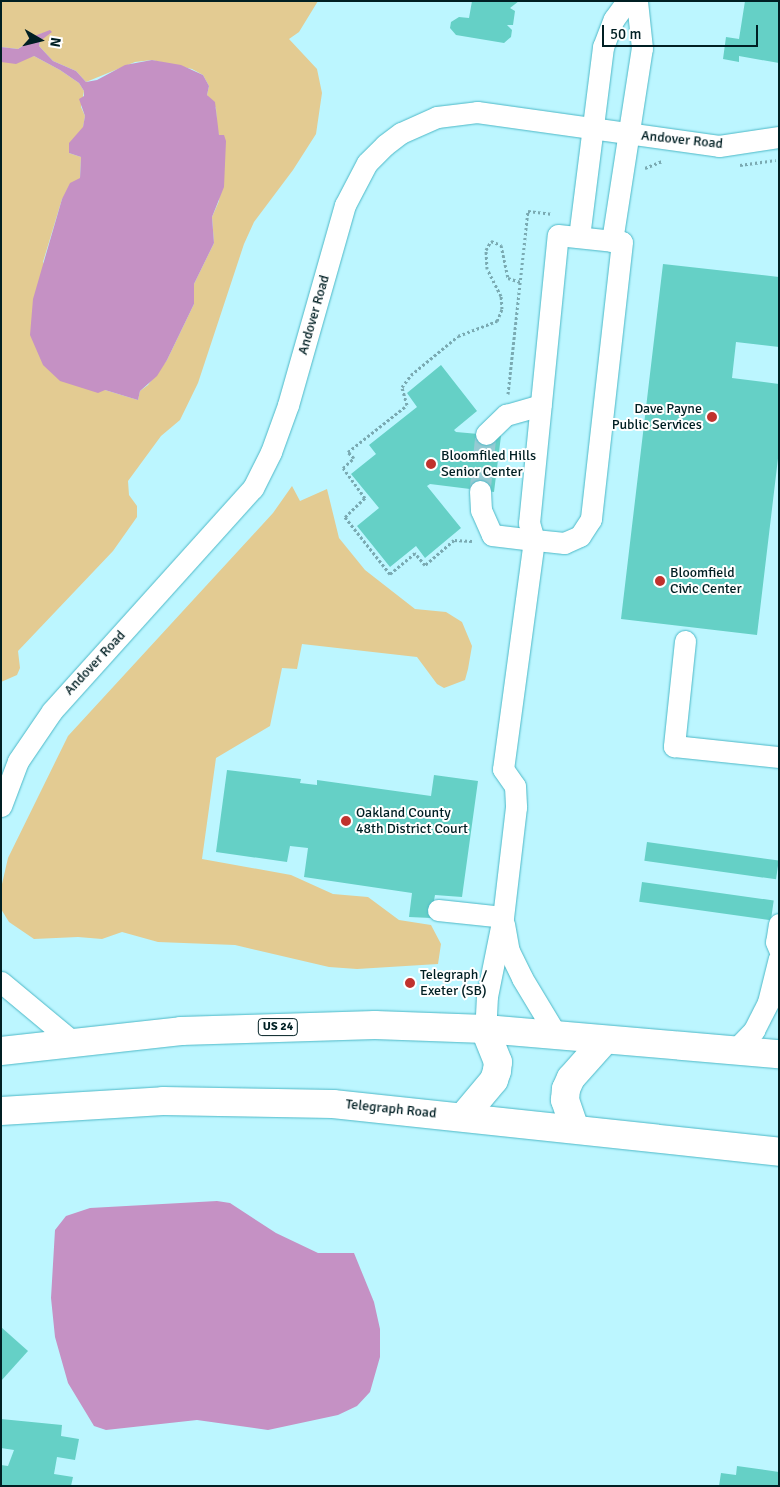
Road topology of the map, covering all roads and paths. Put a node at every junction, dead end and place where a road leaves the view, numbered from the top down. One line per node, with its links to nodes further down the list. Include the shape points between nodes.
1 (627, 1): 3 (street, via 614,19 602,46)
2 (637, 1): 4 (street, via 642,48)
3 (592, 128): 4 (street, Andover Road); 7 (street); 18 (street, Andover Road, via 486,113 459,113 437,117 401,133 367,163 345,206 285,413 253,488 52,711 18,761)
4 (630, 134): 5 (street, Andover Road, via 719,146); 8 (street)
5 (779, 137)
6 (558, 214): 9 (path, via 528,212)
7 (579, 237): 8 (street); 11 (street, via 558,235)
8 (612, 241): 14 (street, via 622,242 591,519 580,536 564,543)
9 (520, 282): 10 (path); 15 (path, via 508,278 501,245 491,242 486,250 487,269 501,296 502,309 497,320 458,336 411,375 402,387 407,405 348,452 354,458 343,468 365,498 344,517 390,574 415,553 425,565 454,540)
10 (507, 400)
11 (541, 405): 12 (street, via 506,415); 14 (street, via 529,523)
12 (486, 434)
13 (480, 491): 14 (street, via 481,510 492,535)
14 (534, 540): 20 (street, via 503,769 515,786 516,807)
15 (475, 542)
16 (685, 641): 17 (street, via 674,746)
17 (779, 757)
18 (1, 806)
19 (438, 910): 20 (street)
20 (503, 917): 25 (street, via 487,996); 26 (street, via 509,951)
21 (779, 924): 22 (street, via 776,942)
22 (779, 949)
23 (779, 958): 29 (street, via 768,1002 754,1030)
24 (1, 982): 28 (street)
25 (485, 1030): 26 (highway, US 24); 28 (highway, US 24, via 327,1026 181,1031); 33 (highway, via 498,1062 497,1071 494,1080)
26 (557, 1036): 27 (highway, US 24)
27 (604, 1041): 29 (highway, US 24); 34 (highway, via 571,1078 566,1089 565,1100)
28 (73, 1042): 30 (highway, US 24)
29 (735, 1050): 31 (highway, US 24)
30 (1, 1051)
31 (779, 1054)
32 (1, 1111): 33 (highway, Telegraph Road, via 114,1102 259,1101 334,1104)
33 (463, 1117): 34 (highway, Telegraph Road)
34 (575, 1129): 35 (highway, Telegraph Road)
35 (779, 1152)

